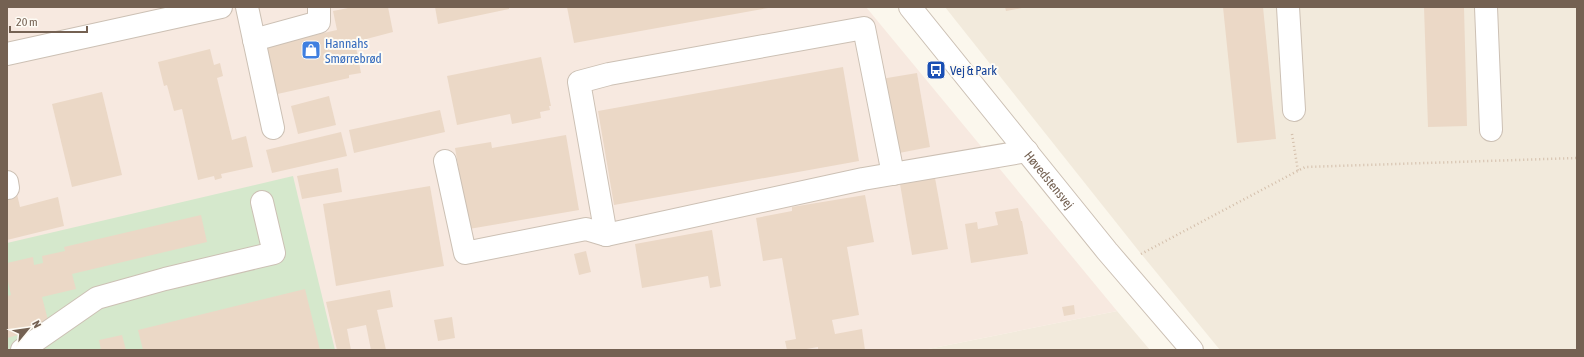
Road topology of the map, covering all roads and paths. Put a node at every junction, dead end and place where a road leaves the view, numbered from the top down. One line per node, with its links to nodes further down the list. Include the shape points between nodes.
1 (221, 7): 8 (street)
2 (247, 7): 7 (street)
3 (319, 7): 7 (street, via 319,22)
4 (910, 7): 12 (street, Høvedstensvej)
5 (1288, 7): 9 (street)
6 (1486, 7): 11 (street)
7 (254, 40): 10 (street)
8 (7, 54)
9 (1294, 110): 15 (path, via 1292,132)
10 (273, 128)
11 (1491, 130)
12 (1027, 151): 16 (street); 19 (street, Høvedstensvej)
13 (1577, 158): 15 (path, via 1305,167)
14 (445, 162): 18 (street, via 465,253 586,228)
15 (1298, 171): 19 (path)
16 (893, 174): 18 (street); 18 (street, via 864,28 609,74 579,82)
17 (262, 202): 20 (street, via 274,253 97,298)
18 (606, 235)
19 (1119, 265): 21 (street, Høvedstensvej)
20 (22, 350)
21 (1192, 350)

